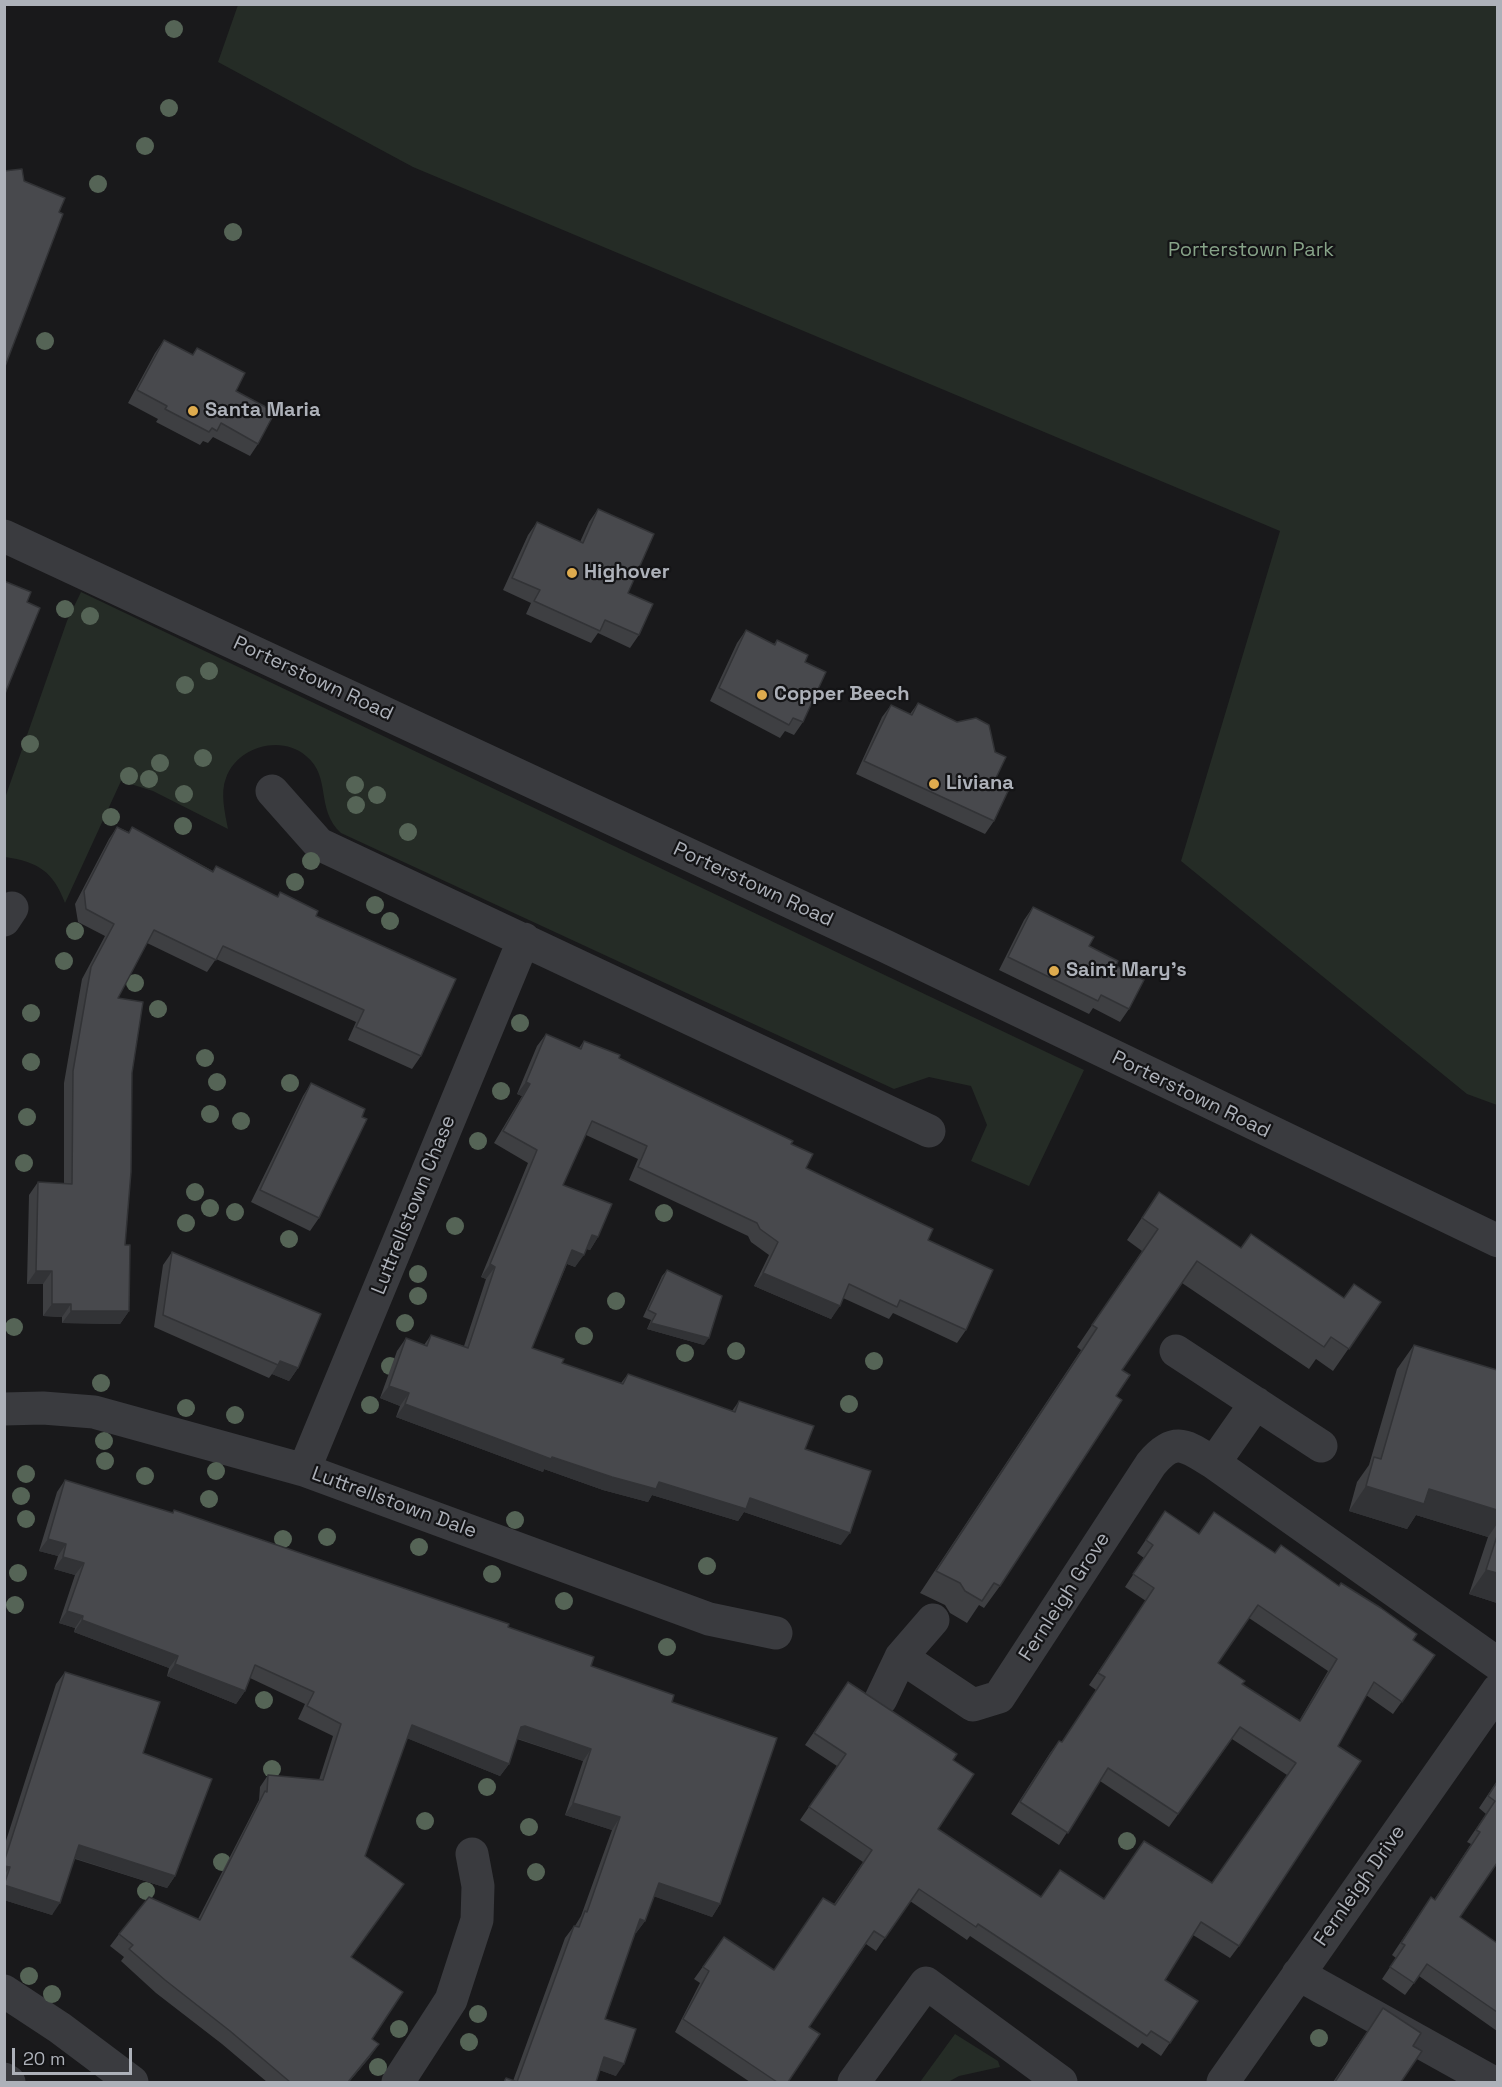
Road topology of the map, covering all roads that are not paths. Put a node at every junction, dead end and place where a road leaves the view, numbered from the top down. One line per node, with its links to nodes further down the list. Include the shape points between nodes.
1 (4, 536): 5 (street, Porterstown Road, via 885,946)
2 (272, 791): 3 (street, via 319,844)
3 (524, 939): 4 (street); 11 (street, Luttrellstown Chase)
4 (928, 1131)
5 (1497, 1241)
6 (1176, 1351): 7 (street)
7 (1256, 1403): 9 (street); 10 (street)
8 (4, 1409): 11 (street, Luttrellstown Dale, via 94,1412)
9 (1321, 1446)
10 (1214, 1463): 14 (street, Fernleigh Grove, via 1187,1446 1173,1445 1162,1452 999,1697 973,1705); 15 (street, Fernleigh Grove)
11 (304, 1470): 13 (street, Luttrellstown Dale, via 709,1619)
12 (933, 1620): 14 (street)
13 (776, 1633)
14 (901, 1657): 17 (street)
15 (1497, 1664)
16 (1497, 1690): 19 (street, Fernleigh Drive)
17 (881, 1699)
18 (472, 1854): 24 (street, via 478,1886 477,1920 451,2000)
19 (1298, 1974): 27 (street, Fernleigh Drive); 28 (street)
20 (4, 1991): 23 (street)
21 (4, 2079): 22 (street)
22 (9, 2082)
23 (132, 2082)
24 (398, 2082)
25 (854, 2082): 26 (street, via 927,1983)
26 (1061, 2082)
27 (1223, 2082)
28 (1492, 2082)

